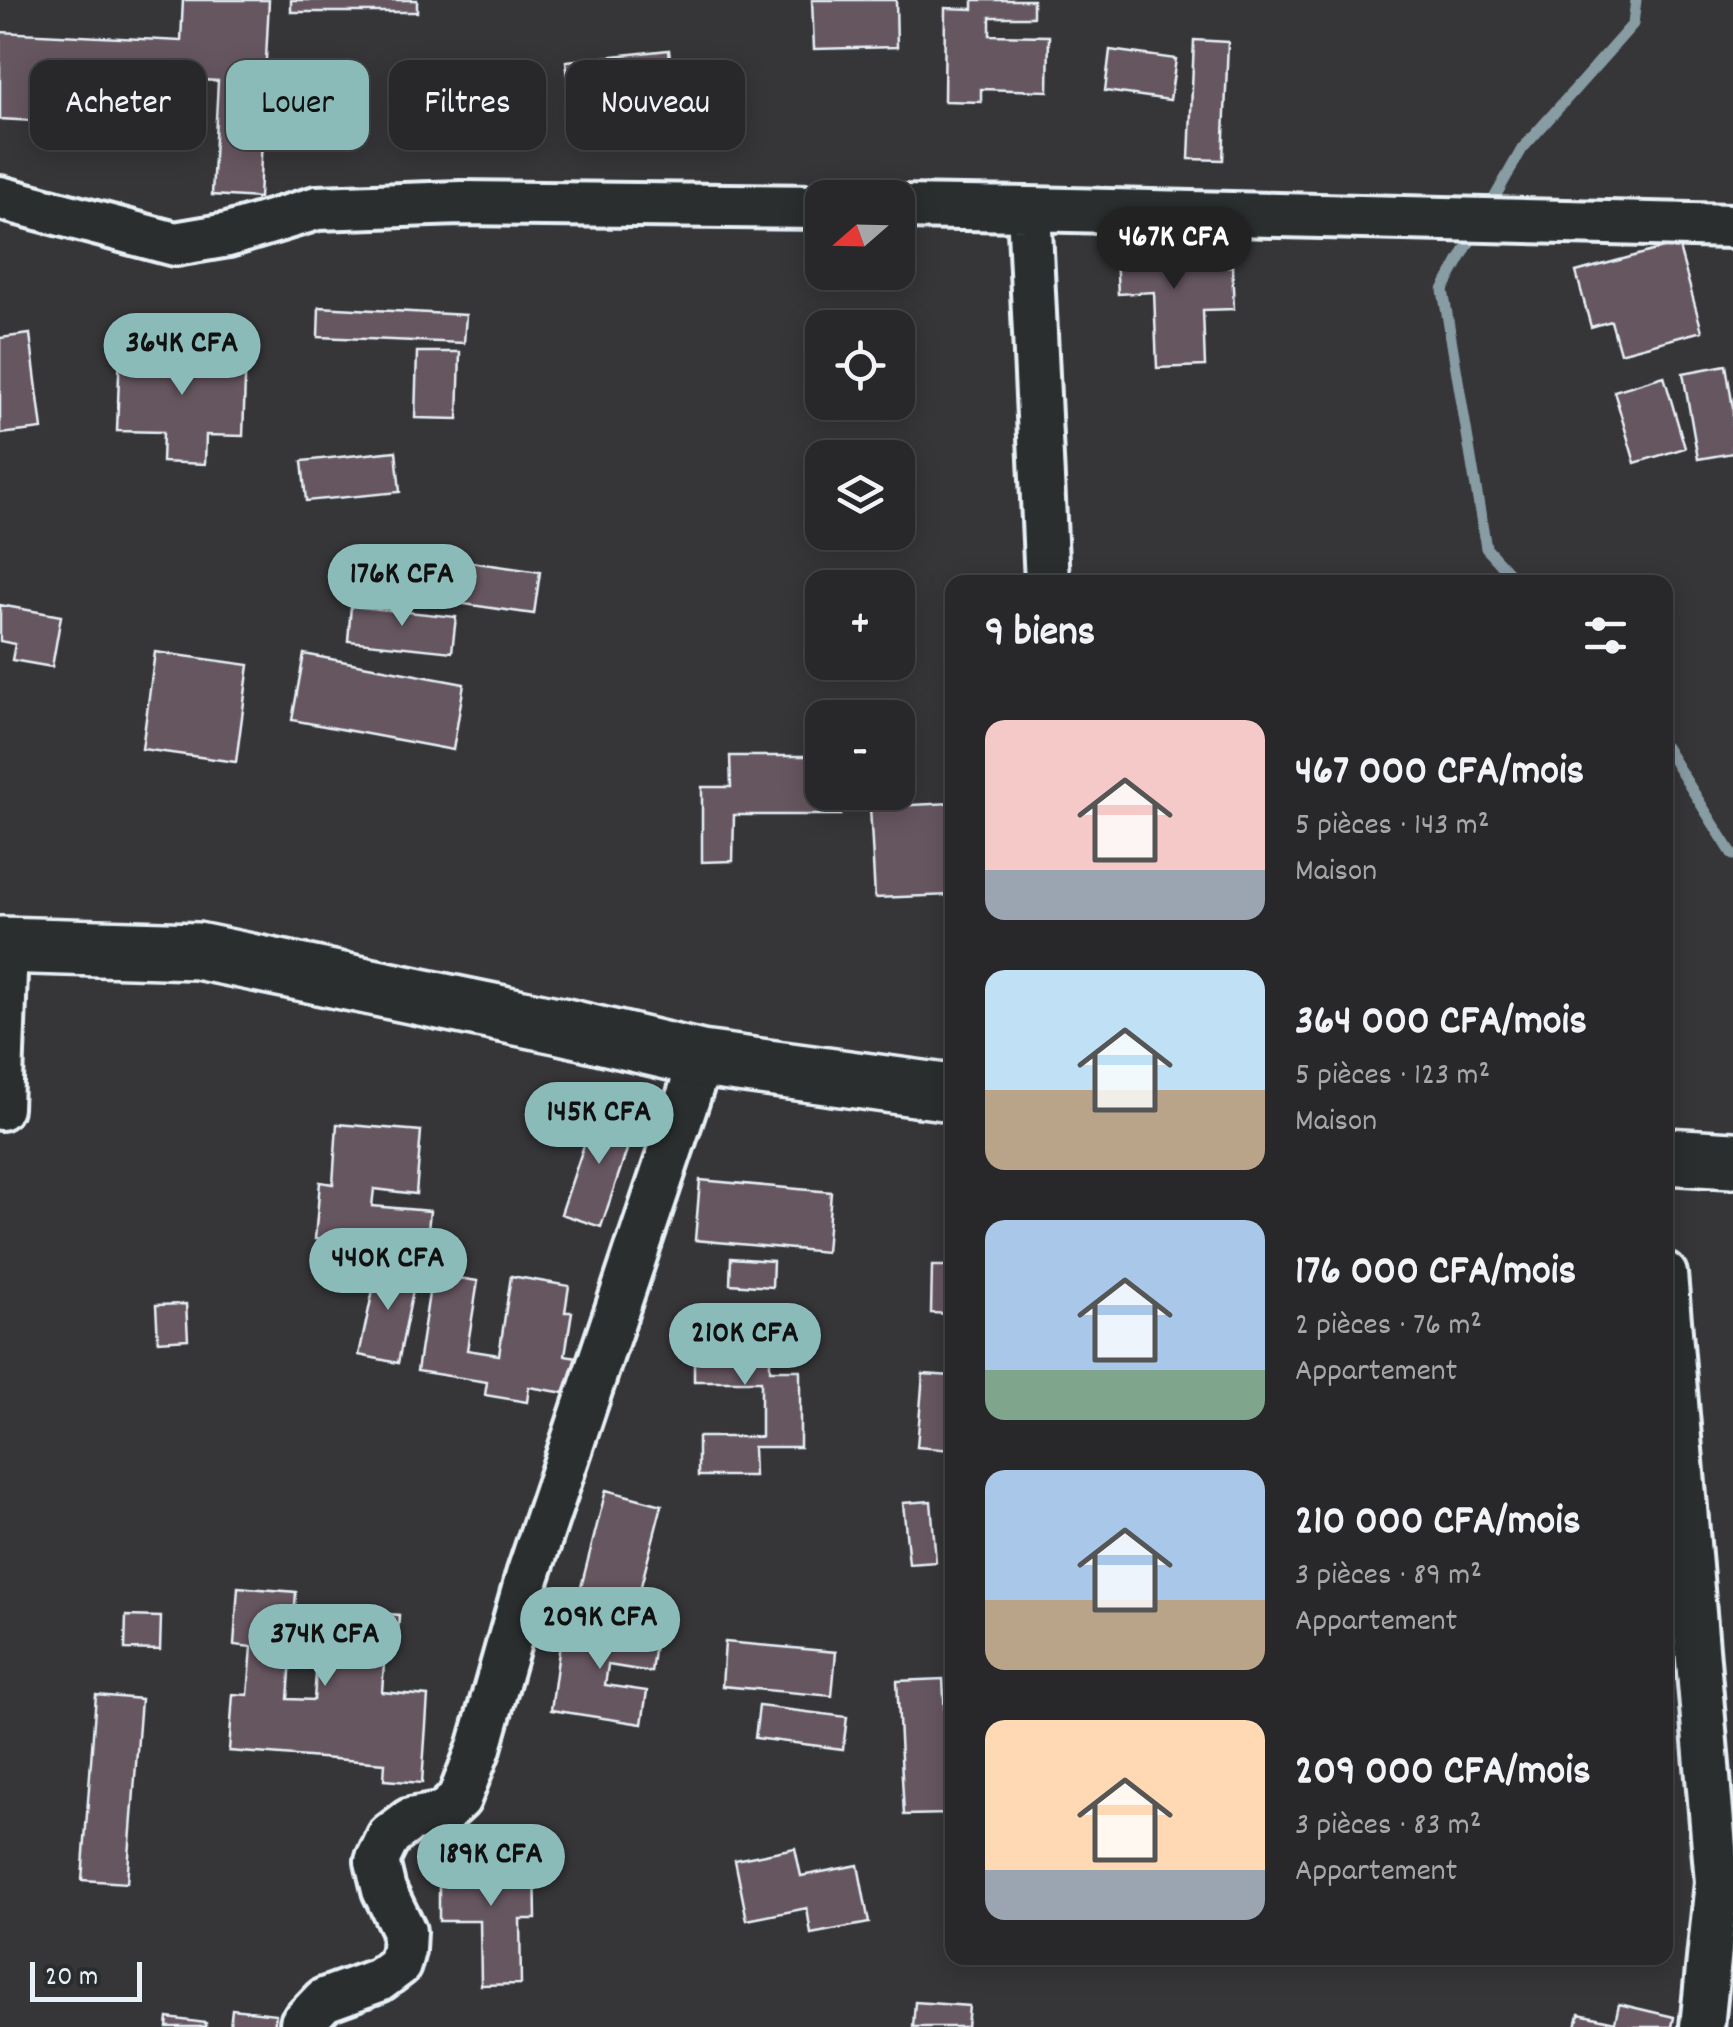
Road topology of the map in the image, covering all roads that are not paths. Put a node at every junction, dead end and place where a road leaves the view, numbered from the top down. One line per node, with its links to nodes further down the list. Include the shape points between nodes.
1 (0, 198): 2 (street, via 175,244 317,208)
2 (805, 207)
3 (915, 208): 4 (street)
4 (1029, 208): 5 (street); 6 (street)
5 (1733, 226)
6 (1048, 575)
7 (3, 945): 8 (main road, via 197,951); 10 (street)
8 (701, 1060): 9 (main road); 14 (street, via 459,1799 443,1814 410,1820 390,1836 377,1861 404,1931 399,1965 324,2000)
9 (945, 1092)
10 (0, 1108)
11 (1673, 1156): 12 (main road)
12 (1733, 1160)
13 (1673, 1366): 15 (street, via 1718,1882)
14 (302, 2027)
15 (1702, 2027)

